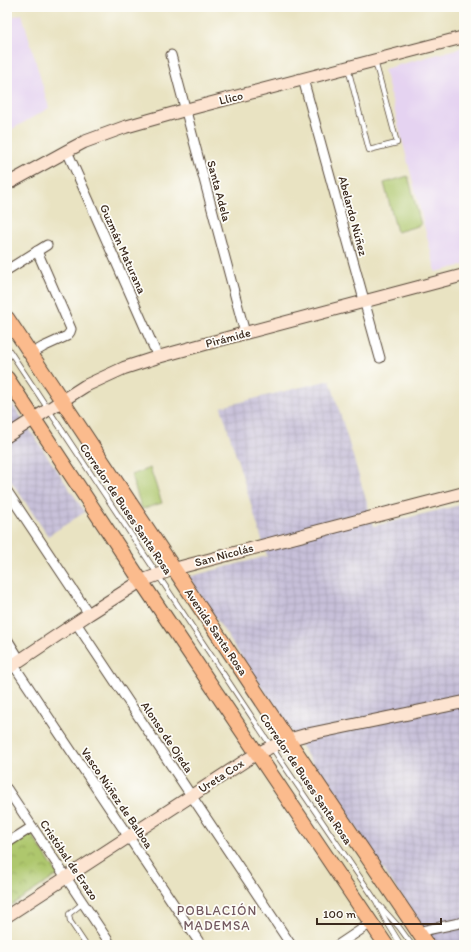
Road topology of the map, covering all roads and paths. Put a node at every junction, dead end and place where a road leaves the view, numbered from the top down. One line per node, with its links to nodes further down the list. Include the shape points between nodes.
1 (464, 37): 3 (street, Llico)
2 (171, 55): 6 (street, Santa Adela)
3 (375, 60): 4 (street, Llico); 4 (lane, via 397,143 369,150)
4 (347, 68): 5 (street, Llico)
5 (304, 79): 6 (street, Llico); 13 (street, Abelardo Núñez)
6 (185, 110): 7 (street, Llico, via 125,127); 15 (street, Santa Adela)
7 (67, 151): 8 (street, Llico); 18 (street, Guzmán Maturana)
8 (7, 184)
9 (47, 246): 10 (street)
10 (37, 251): 11 (street); 17 (street, via 70,326 70,332 67,336)
11 (7, 270)
12 (464, 276): 13 (street, Pirámide)
13 (364, 302): 15 (street, Pirámide); 19 (street, Abelardo Núñez)
14 (7, 318): 17 (main road, Avenida Santa Rosa)
15 (245, 333): 18 (street, Pirámide)
16 (7, 347): 22 (lane, Corredor de Buses Santa Rosa)
17 (31, 354): 21 (main road, Avenida Santa Rosa)
18 (158, 357): 21 (street, Pirámide, via 97,380)
19 (380, 358)
20 (7, 378): 23 (main road)
21 (62, 400): 22 (street, Pirámide); 27 (main road, Avenida Santa Rosa)
22 (48, 409): 23 (street, Pirámide); 28 (lane, Corredor de Buses Santa Rosa)
23 (34, 418): 24 (street, Pirámide); 29 (main road)
24 (7, 436)
25 (7, 491): 30 (street)
26 (464, 493): 27 (street, San Nicolás)
27 (174, 569): 28 (street, San Nicolás); 36 (main road, Avenida Santa Rosa)
28 (158, 574): 29 (street, San Nicolás); 37 (lane, Corredor de Buses Santa Rosa)
29 (141, 581): 30 (street, San Nicolás); 38 (main road)
30 (89, 614): 31 (street, San Nicolás)
31 (76, 623): 33 (street, San Nicolás); 40 (street, Alonso de Ojeda)
32 (7, 639): 33 (street, Vasco Núñez de Balboa)
33 (14, 664): 42 (street, Vasco Núñez de Balboa)
34 (462, 702): 35 (lane); 36 (street, Ureta Cox)
35 (464, 719)
36 (288, 740): 37 (street, Ureta Cox); 50 (main road, Avenida Santa Rosa)
37 (272, 746): 38 (street, Ureta Cox); 45 (lane, Corredor de Buses Santa Rosa)
38 (257, 753): 40 (street, Ureta Cox); 49 (main road)
39 (7, 789): 41 (street, Cristóbal de Erazo)
40 (191, 795): 42 (street, Ureta Cox); 54 (street, Alonso de Ojeda)
41 (32, 827): 43 (street); 44 (street, Cristóbal de Erazo)
42 (128, 837): 44 (street, Ureta Cox); 53 (street, Vasco Núñez de Balboa)
43 (7, 843)
44 (66, 878): 46 (street, Cristóbal de Erazo); 47 (street, Ureta Cox)
45 (376, 901): 57 (lane, Corredor de Buses Santa Rosa); 58 (lane, Corredor de Buses Santa Rosa)
46 (83, 903): 51 (lane, via 69,914 70,921); 52 (street, Cristóbal de Erazo)
47 (7, 916)
48 (464, 922): 50 (street)
49 (371, 923): 55 (street); 56 (main road)
50 (417, 932): 59 (main road, Avenida Santa Rosa)
51 (86, 945)
52 (111, 945)
53 (201, 945)
54 (291, 945)
55 (338, 945)
56 (386, 945)
57 (401, 945)
58 (412, 945)
59 (426, 945)

